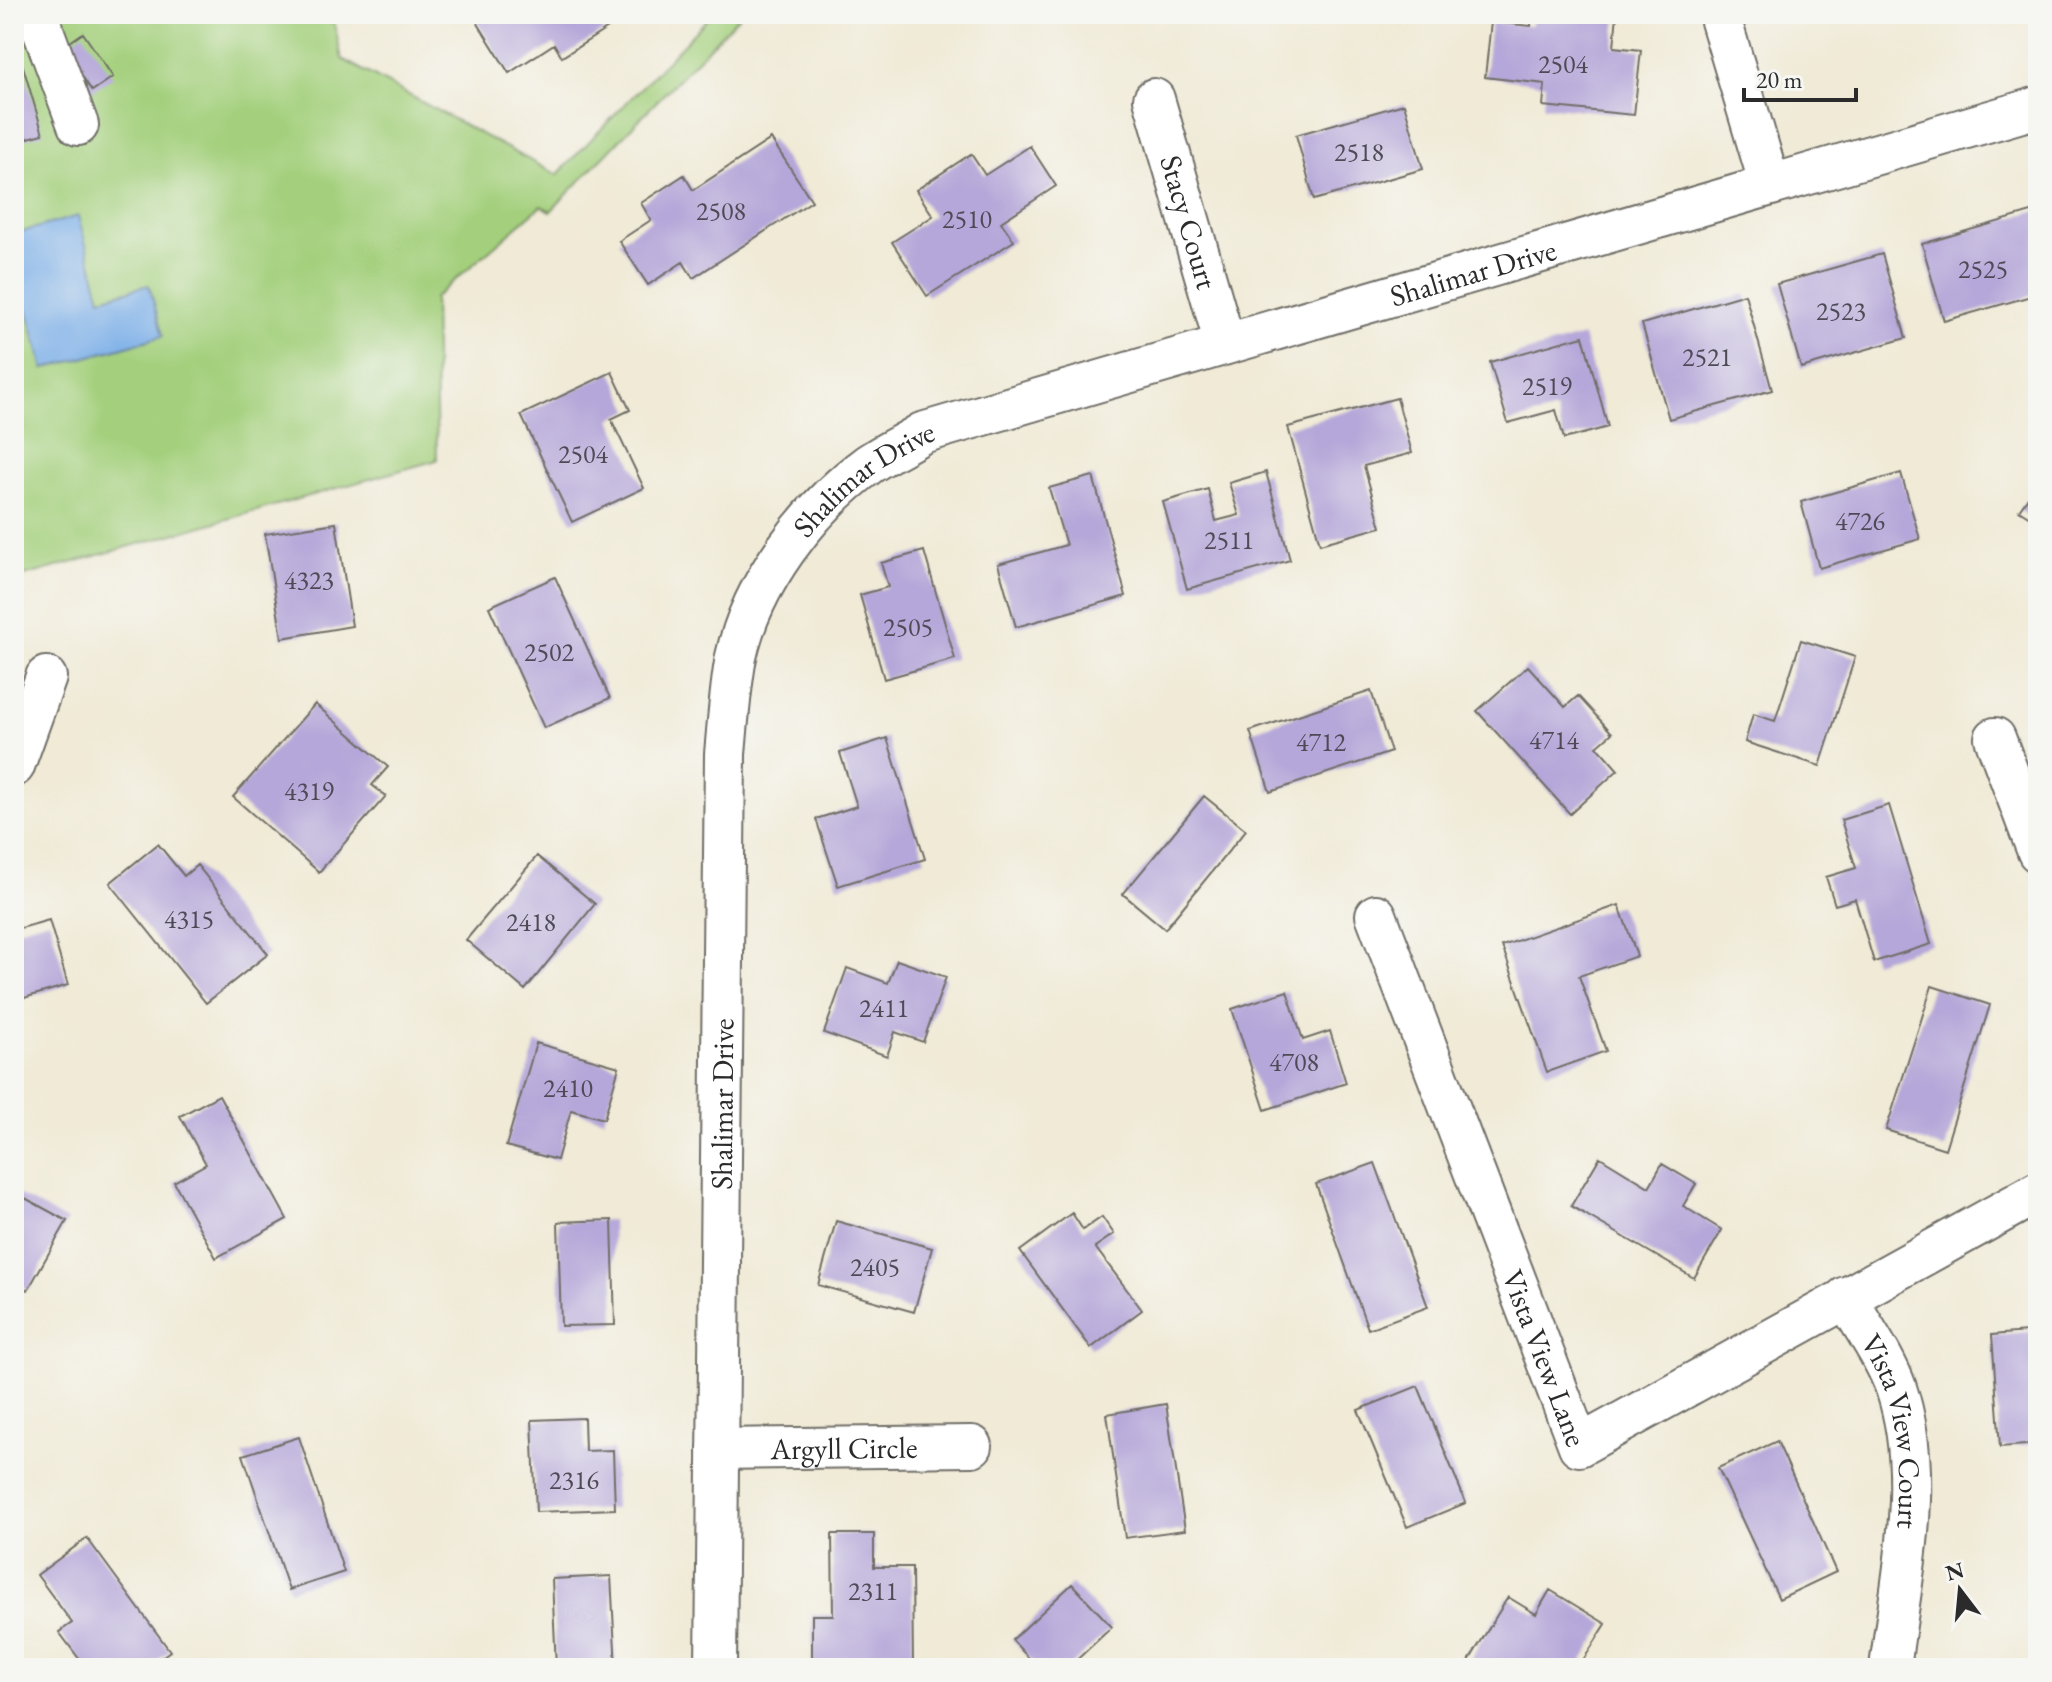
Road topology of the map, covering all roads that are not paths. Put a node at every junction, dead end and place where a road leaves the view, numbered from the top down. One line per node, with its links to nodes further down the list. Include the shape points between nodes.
1 (37, 14): 5 (street)
2 (1719, 14): 6 (street)
3 (1154, 99): 7 (street, Stacy Court)
4 (2038, 107): 6 (street, Shalimar Drive)
5 (78, 125)
6 (1770, 185): 7 (street, Shalimar Drive)
7 (1225, 344): 16 (street, Shalimar Drive, via 922,433 870,464 831,497 798,534 750,613 736,656 725,754)
8 (46, 677): 10 (street)
9 (1995, 738): 11 (street)
10 (14, 766)
11 (2038, 852)
12 (1376, 915): 14 (street, Vista View Lane, via 1579,1446)
13 (2038, 1192): 14 (street, Vista View Lane)
14 (1846, 1297): 18 (street, Vista View Court, via 1895,1386 1905,1427 1909,1514)
15 (972, 1446): 16 (street, Argyll Circle)
16 (718, 1449): 17 (street, Shalimar Drive)
17 (716, 1668)
18 (1890, 1668)

